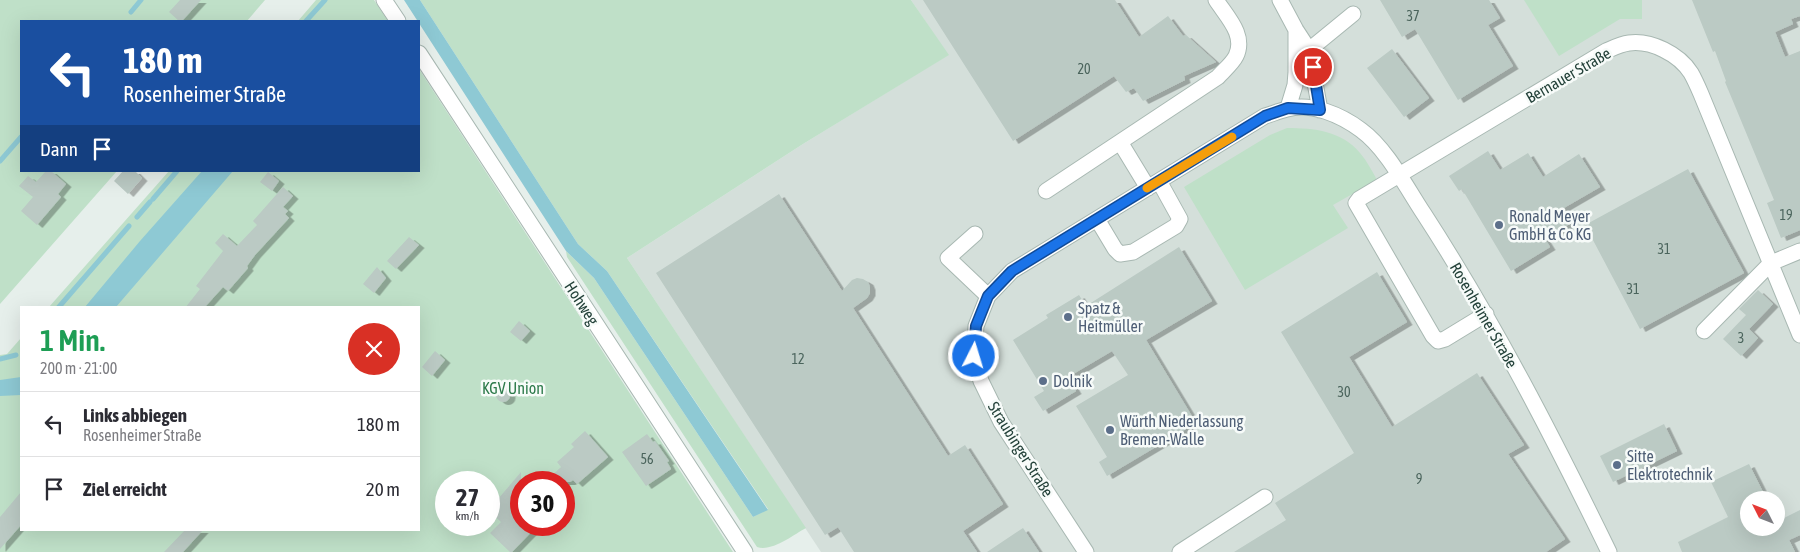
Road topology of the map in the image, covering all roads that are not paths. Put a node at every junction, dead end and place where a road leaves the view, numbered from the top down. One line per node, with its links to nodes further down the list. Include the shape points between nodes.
1 (384, 0): 5 (street)
2 (1216, 0): 11 (street, via 1236,30 1240,42 1236,57 1218,77)
3 (1280, 0): 6 (street)
4 (1353, 14): 7 (street)
5 (397, 20)
6 (1296, 30): 7 (street); 9 (street, via 1295,85)
7 (1310, 50): 10 (street)
8 (420, 55): 24 (street, Hohweg)
9 (1288, 108): 10 (street, Straubinger Straße); 13 (street, Straubinger Straße, via 1265,116)
10 (1313, 109): 12 (street, Rosenheimer Straße, via 1337,116 1361,130 1380,149)
11 (1120, 142): 13 (street); 14 (street)
12 (1398, 175): 18 (street, Bernauer Straße, via 1606,51 1628,43 1648,44 1664,50 1690,72); 20 (street, Rosenheimer Straße); 20 (street, Bernauer Straße, via 1356,203 1433,336 1438,341 1445,339)
13 (1154, 185): 15 (street, Straubinger Straße); 15 (street, via 1180,219 1176,226 1133,252 1120,254)
14 (1046, 192)
15 (1097, 219): 19 (street, Straubinger Straße, via 1012,271)
16 (975, 234): 19 (street, via 948,258)
17 (1800, 251): 18 (street)
18 (1771, 263): 21 (street); 22 (street, Bernauer Straße)
19 (988, 296): 25 (street, Straubinger Straße, via 976,326 974,356 980,381 1014,443)
20 (1486, 314): 27 (street, Rosenheimer Straße)
21 (1704, 331)
22 (1800, 335)
23 (1265, 497): 26 (street)
24 (746, 552)
25 (1086, 552)
26 (1180, 552)
27 (1609, 552)

